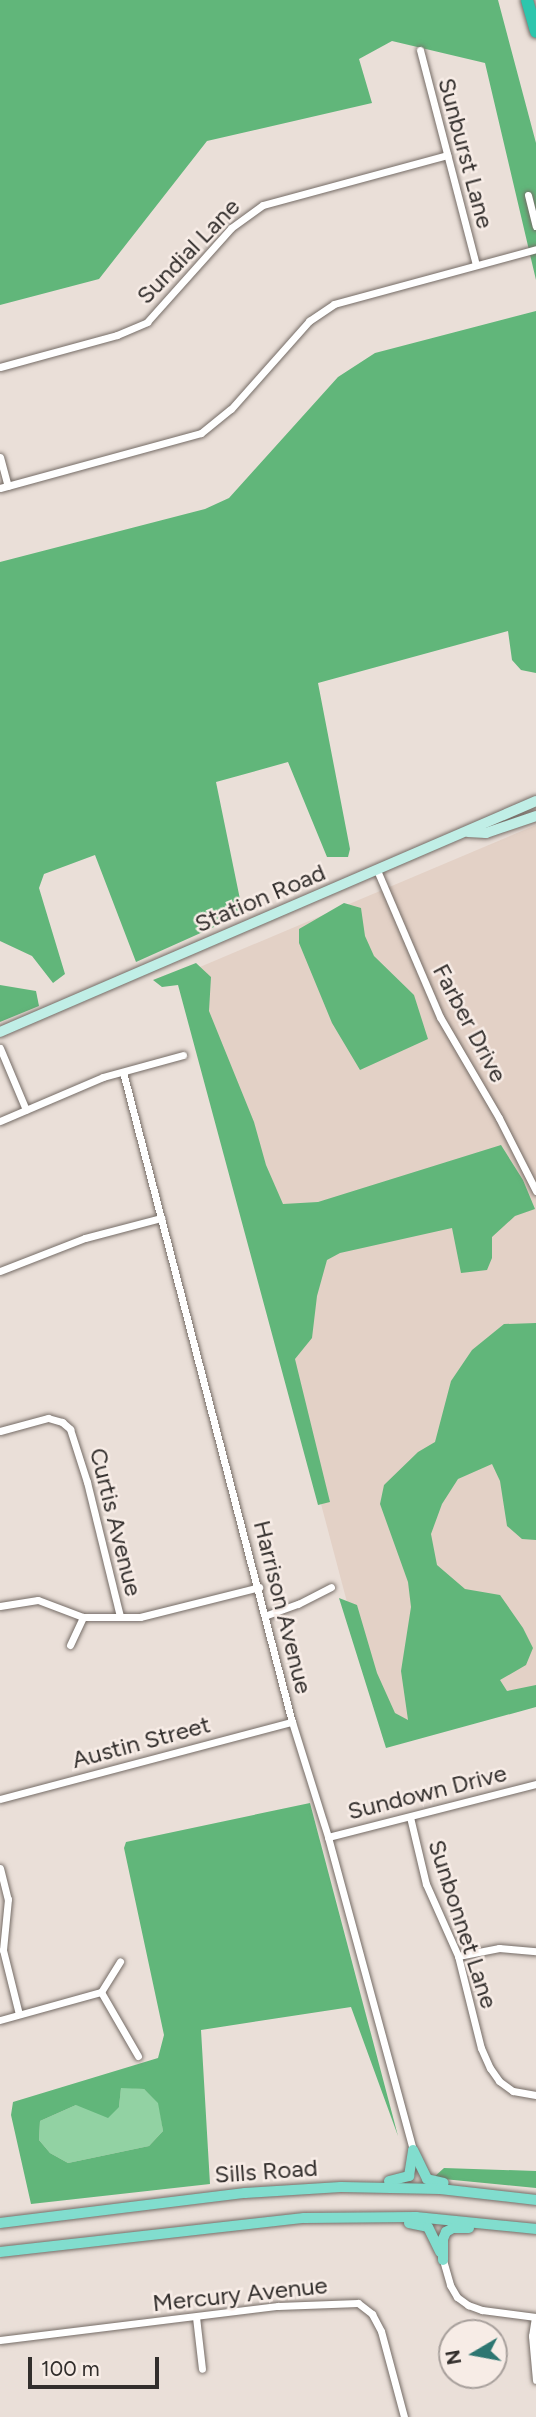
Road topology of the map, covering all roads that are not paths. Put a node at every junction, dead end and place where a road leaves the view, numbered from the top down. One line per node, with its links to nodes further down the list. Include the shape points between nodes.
1 (527, 0): 2 (highway)
2 (536, 32)
3 (420, 50): 4 (street, Sunburst Lane)
4 (447, 155): 8 (street, Sunburst Lane); 9 (street, Sundial Lane, via 263,205 230,228 147,322 117,335)
5 (528, 195): 6 (street)
6 (536, 226)
7 (536, 249): 8 (street)
8 (476, 265): 11 (street, via 325,308 222,418 201,433)
9 (0, 367)
10 (0, 457): 11 (street)
11 (4, 487)
12 (536, 801): 14 (main road, Station Road)
13 (536, 816): 14 (main road, via 486,833)
14 (465, 832): 15 (main road, Station Road)
15 (377, 870): 16 (main road, Station Road); 22 (street, Farber Drive, via 440,1017)
16 (0, 1032)
17 (0, 1048): 20 (street)
18 (183, 1055): 19 (street)
19 (122, 1072): 20 (street); 23 (street, Harrison Avenue)
20 (26, 1110): 21 (street)
21 (0, 1121)
22 (536, 1191)
23 (161, 1218): 24 (street, via 76,1241); 26 (street, Harrison Avenue)
24 (0, 1271)
25 (0, 1432): 31 (street, Curtis Avenue, via 48,1418 70,1429)
26 (259, 1587): 29 (street, Harrison Avenue); 31 (street, via 139,1617)
27 (331, 1587): 29 (street)
28 (0, 1605): 30 (street, via 38,1600)
29 (267, 1615): 33 (street, Harrison Avenue)
30 (83, 1616): 31 (street); 32 (street)
31 (120, 1616)
32 (70, 1645)
33 (292, 1721): 35 (street, Austin Street); 37 (street, Harrison Avenue)
34 (536, 1784): 36 (street, Sundown Drive)
35 (0, 1799)
36 (410, 1817): 37 (street, Sundown Drive); 40 (street, Sunbonnet Lane, via 426,1884)
37 (328, 1837): 47 (street, Harrison Avenue)
38 (0, 1868): 43 (street, via 8,1899 3,1950)
39 (536, 1951): 40 (street, via 499,1948)
40 (458, 1956): 46 (street, Sunbonnet Lane, via 490,2068 513,2091)
41 (120, 1961): 42 (street)
42 (100, 1992): 43 (street); 45 (street)
43 (19, 2014): 44 (street)
44 (0, 2020)
45 (138, 2056)
46 (536, 2095)
47 (413, 2150): 48 (main road, via 412,2173 405,2179); 49 (main road, via 429,2181 506,2189)
48 (341, 2187): 49 (main road, Sills Road, via 440,2189); 51 (main road, Sills Road, via 245,2193)
49 (536, 2199)
50 (365, 2216): 52 (main road, Sills Road, via 453,2220); 53 (main road, Sills Road, via 224,2225); 54 (main road, via 428,2227)
51 (0, 2223)
52 (536, 2232): 54 (main road, via 453,2228 443,2235)
53 (0, 2252)
54 (443, 2260): 56 (street, via 450,2285 468,2305)
55 (195, 2317): 57 (street, Mercury Avenue); 58 (street); 60 (street, Mercury Avenue, via 278,2306 358,2303 372,2314 382,2332)
56 (536, 2317): 59 (street, via 532,2336)
57 (0, 2340)
58 (202, 2369)
59 (536, 2380)
60 (404, 2417)

